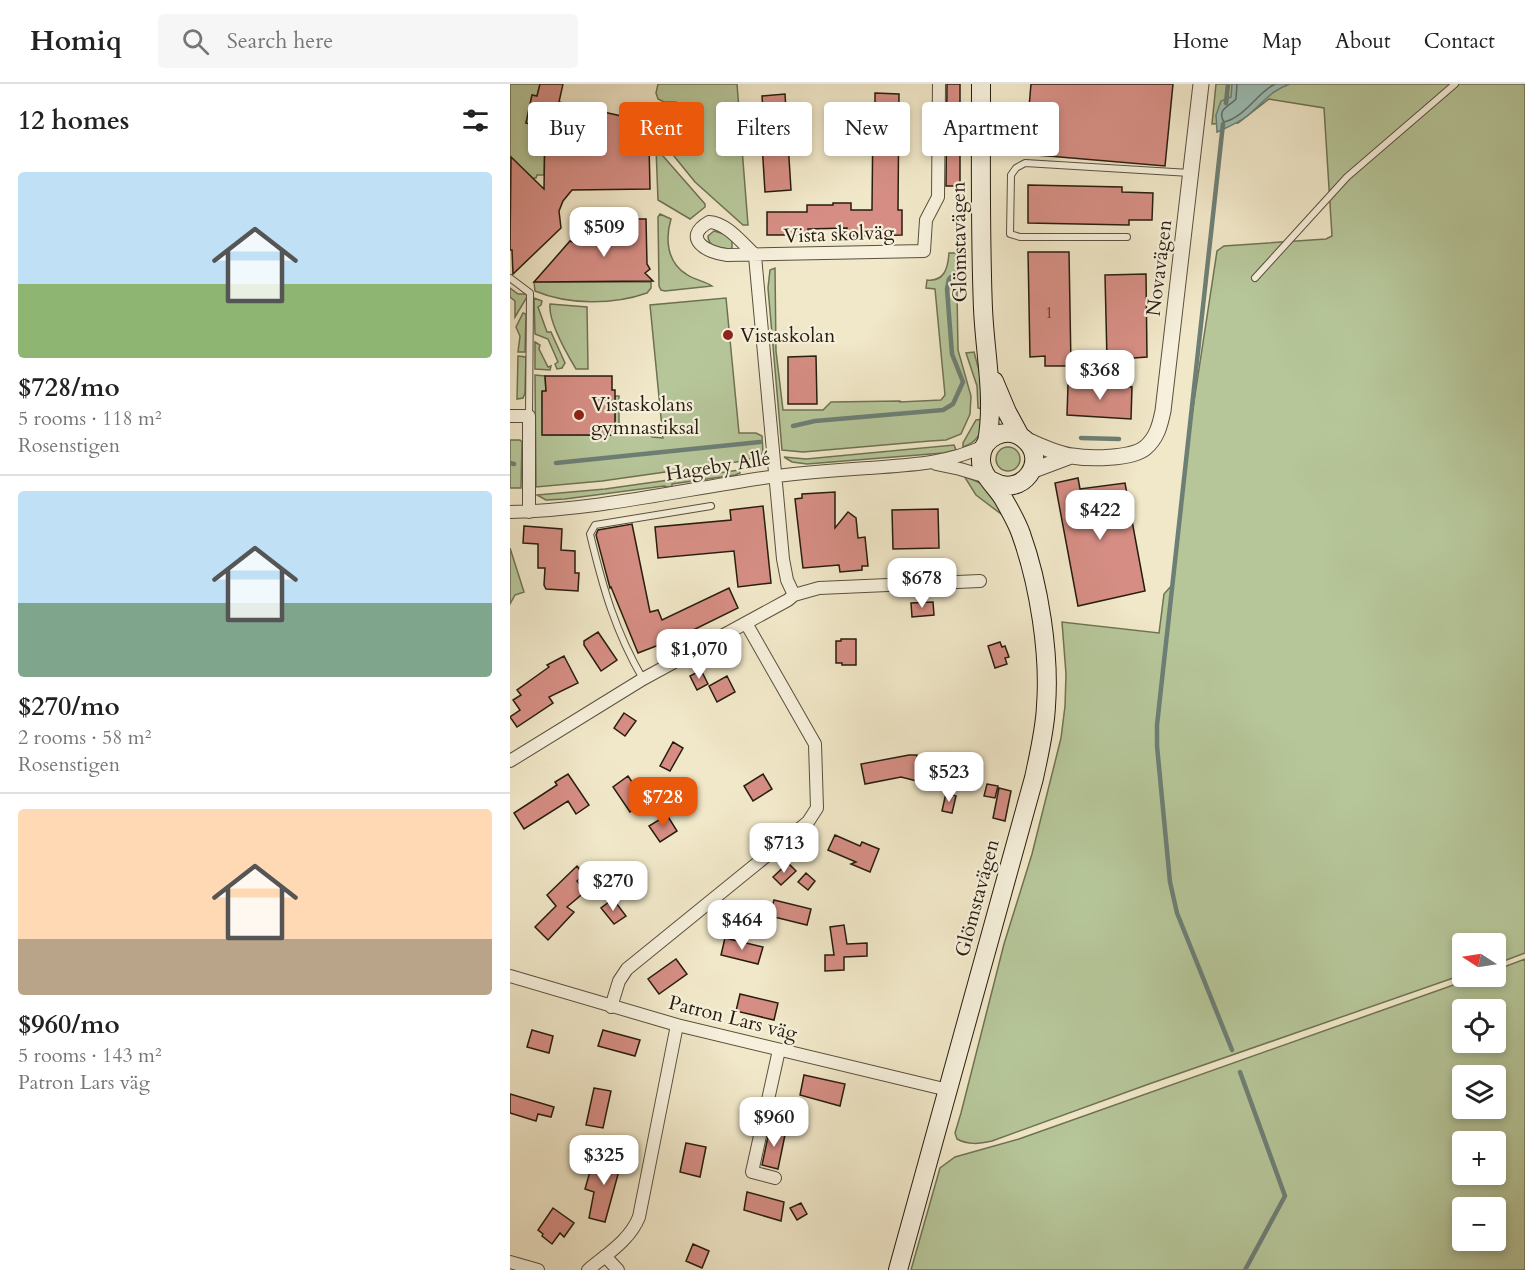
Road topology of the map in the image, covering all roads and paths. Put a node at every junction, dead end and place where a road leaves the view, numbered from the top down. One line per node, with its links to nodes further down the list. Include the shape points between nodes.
1 (939, 84): 17 (street, Vista skolväg, via 938,197 927,220 924,251 755,255)
2 (981, 84): 9 (main road, Glömstavägen, via 981,248)
3 (1201, 84): 5 (street, Novavägen)
4 (1455, 84): 8 (lane, via 1347,177)
5 (1191, 173): 6 (lane, via 1025,163 1011,175 1010,234); 14 (street, Novavägen, via 1163,411 1155,437 1145,448 1130,455)
6 (1127, 237)
7 (510, 278): 11 (lane, via 530,293)
8 (1255, 278)
9 (988, 363): 12 (main road, Glömstavägen, via 1007,412); 13 (main road, Glömstavägen, via 990,414)
10 (510, 416): 11 (street)
11 (529, 416): 21 (street)
12 (1022, 437): 13 (main road, via 1000,434); 14 (street, Novavägen); 16 (main road, Glömstavägen, via 1034,454)
13 (986, 444): 15 (street, Hageby Allé); 18 (main road, Glömstavägen, via 981,462)
14 (1071, 456): 16 (street, Novavägen)
15 (932, 463): 17 (street, Hageby Allé); 18 (street, Hageby Allé)
16 (1027, 476): 18 (main road, via 1008,486); 22 (main road, Glömstavägen, via 1019,504)
17 (776, 477): 21 (street, Hageby Allé); 24 (street, Vista skolväg, via 783,559)
18 (989, 479): 22 (main road, Glömstavägen)
19 (711, 506): 26 (lane, via 595,525 591,530 609,607)
20 (510, 512): 21 (street, Hageby Allé)
21 (529, 512)
22 (1021, 534): 32 (main road, Glömstavägen, via 1045,650 1044,726 1034,778)
23 (980, 581): 24 (street, via 819,588)
24 (794, 595): 25 (street)
25 (746, 623): 26 (street); 29 (street, via 815,744 815,813 627,969)
26 (643, 679): 27 (street)
27 (510, 761)
28 (510, 976): 29 (street, Patron Lars väg)
29 (611, 1007): 30 (street, Patron Lars väg)
30 (677, 1025): 31 (street, Patron Lars väg); 34 (street, via 639,1217 627,1237)
31 (780, 1050): 32 (street, Patron Lars väg); 33 (street, via 752,1172)
32 (948, 1090): 39 (main road, Glömstavägen)
33 (775, 1178)
34 (605, 1256): 37 (street); 38 (street)
35 (510, 1262): 36 (street)
36 (538, 1270)
37 (588, 1270)
38 (618, 1270)
39 (898, 1270)

